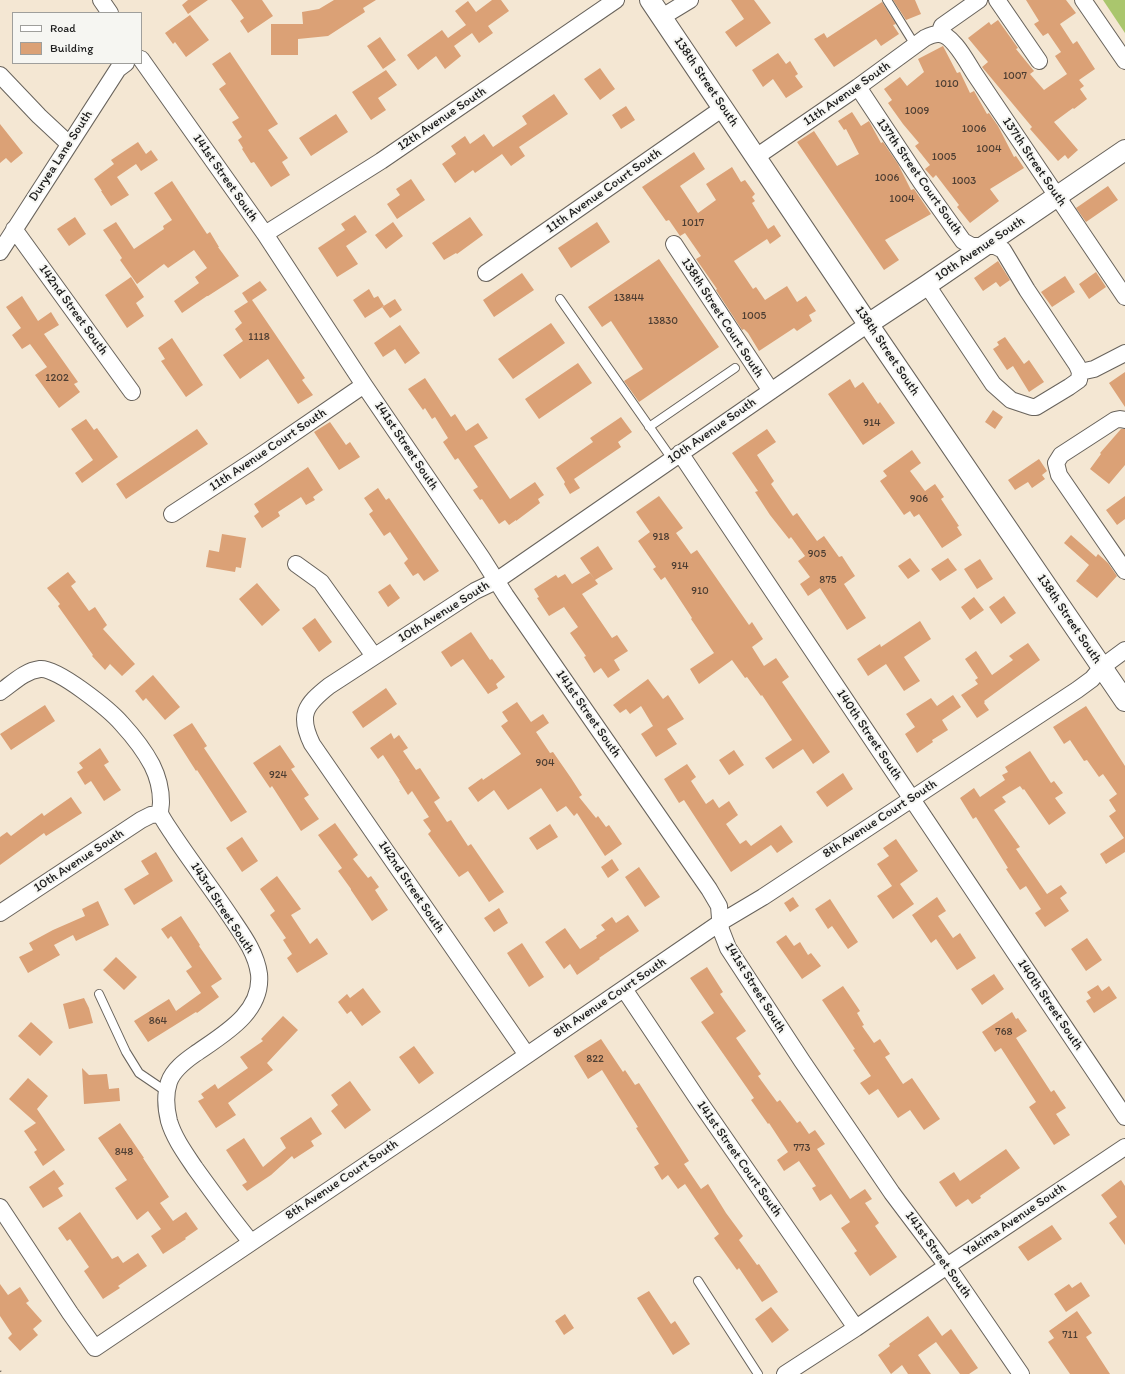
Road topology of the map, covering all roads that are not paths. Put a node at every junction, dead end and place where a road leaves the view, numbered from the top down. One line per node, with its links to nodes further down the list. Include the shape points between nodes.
1 (101, 0): 9 (street)
2 (616, 0): 25 (street, 12th Avenue South, via 387,156)
3 (650, 0): 10 (street, 138th Street South)
4 (690, 0): 10 (street)
5 (887, 0): 12 (lane)
6 (979, 0): 11 (street, via 942,26)
7 (997, 0): 14 (street)
8 (1083, 0): 15 (street)
9 (109, 12)
10 (662, 17): 19 (street, 138th Street South)
11 (939, 34): 12 (street, 11th Avenue South, via 925,38); 23 (street, 137th Street South, via 950,39 956,46)
12 (915, 45): 18 (street, 11th Avenue South)
13 (142, 60): 25 (street, 141st Street South)
14 (1039, 61)
15 (1125, 61)
16 (125, 64): 20 (street, Duryea Lane South, via 118,69)
17 (0, 75): 20 (street)
18 (858, 87): 22 (street, 11th Avenue South); 27 (street, 137th Street Court South, via 963,241 972,246)
19 (723, 108): 22 (street, 138th Street South); 29 (street, 11th Avenue Court South)
20 (69, 144): 24 (street, Duryea Lane South)
21 (1124, 154): 23 (street, 10th Avenue South)
22 (756, 157): 33 (street, 138th Street South)
23 (1057, 196): 27 (street, 10th Avenue South); 31 (street, 137th Street South)
24 (14, 229): 28 (street, Duryea Lane South); 39 (street, 142nd Street South)
25 (265, 234): 37 (street, 141st Street South)
26 (674, 244): 38 (street, 138th Street Court South)
27 (985, 246): 30 (street, 10th Avenue South); 36 (street, 137th Street Court South, via 995,246 1003,250)
28 (0, 252)
29 (486, 273)
30 (927, 285): 33 (street, 10th Avenue South); 36 (street, via 993,384 1011,400 1032,407 1041,405 1079,380)
31 (1125, 297)
32 (560, 298): 41 (lane)
33 (868, 324): 38 (street, 10th Avenue South); 49 (street, 138th Street South)
34 (1125, 353): 36 (street, via 1094,369)
35 (734, 368): 41 (lane)
36 (1080, 372)
37 (364, 385): 43 (street, 11th Avenue Court South); 46 (street, 141st Street South)
38 (771, 391): 42 (street, 10th Avenue South)
39 (132, 392)
40 (1125, 420): 45 (street, via 1115,420 1061,455 1056,463 1058,475)
41 (649, 427): 42 (lane)
42 (676, 456): 46 (street, 10th Avenue South); 53 (street, 140th Street South)
43 (172, 514)
44 (296, 564): 48 (street, via 321,582)
45 (1125, 571)
46 (496, 580): 48 (street, 10th Avenue South, via 475,590); 56 (street, 141st Street South, via 709,888 719,906)
47 (1125, 650): 49 (street, 8th Avenue Court South)
48 (374, 656): 52 (street, 10th Avenue South, via 318,695 308,706)
49 (1102, 667): 51 (street, 138th Street South); 53 (street, 8th Avenue Court South, via 1092,679 1077,690)
50 (0, 692): 54 (street, via 23,675 41,669 51,671 67,680 108,710 146,754 160,785)
51 (1125, 701)
52 (305, 716): 59 (street, 142nd Street South, via 307,734 320,756)
53 (912, 798): 56 (street, 8th Avenue Court South); 61 (street, 140th Street South)
54 (160, 814): 55 (street, 10th Avenue South, via 141,820); 60 (street, 143rd Street South, via 242,933 254,954 259,987 256,997 242,1019 184,1062 169,1081)
55 (0, 913)
56 (721, 922): 57 (street, 8th Avenue Court South); 65 (street, 141st Street South, via 728,948 892,1193)
57 (624, 989): 59 (street, 8th Avenue Court South); 67 (street, 141st Street Court South, via 700,1104)
58 (99, 994): 60 (lane, via 126,1052 139,1073)
59 (527, 1055): 64 (street, 8th Avenue Court South)
60 (167, 1092): 64 (street, 143rd Street South, via 169,1120 177,1140 214,1195)
61 (1125, 1117)
62 (1125, 1147): 65 (street, Yakima Avenue South)
63 (0, 1207): 64 (street, 8th Avenue Court South, via 95,1348)
64 (251, 1242)
65 (946, 1266): 67 (street, Yakima Avenue South); 70 (street, 141st Street South)
66 (698, 1281): 68 (lane)
67 (856, 1328): 69 (street, Yakima Avenue South)
68 (758, 1374)
69 (785, 1374)
70 (1021, 1374)

